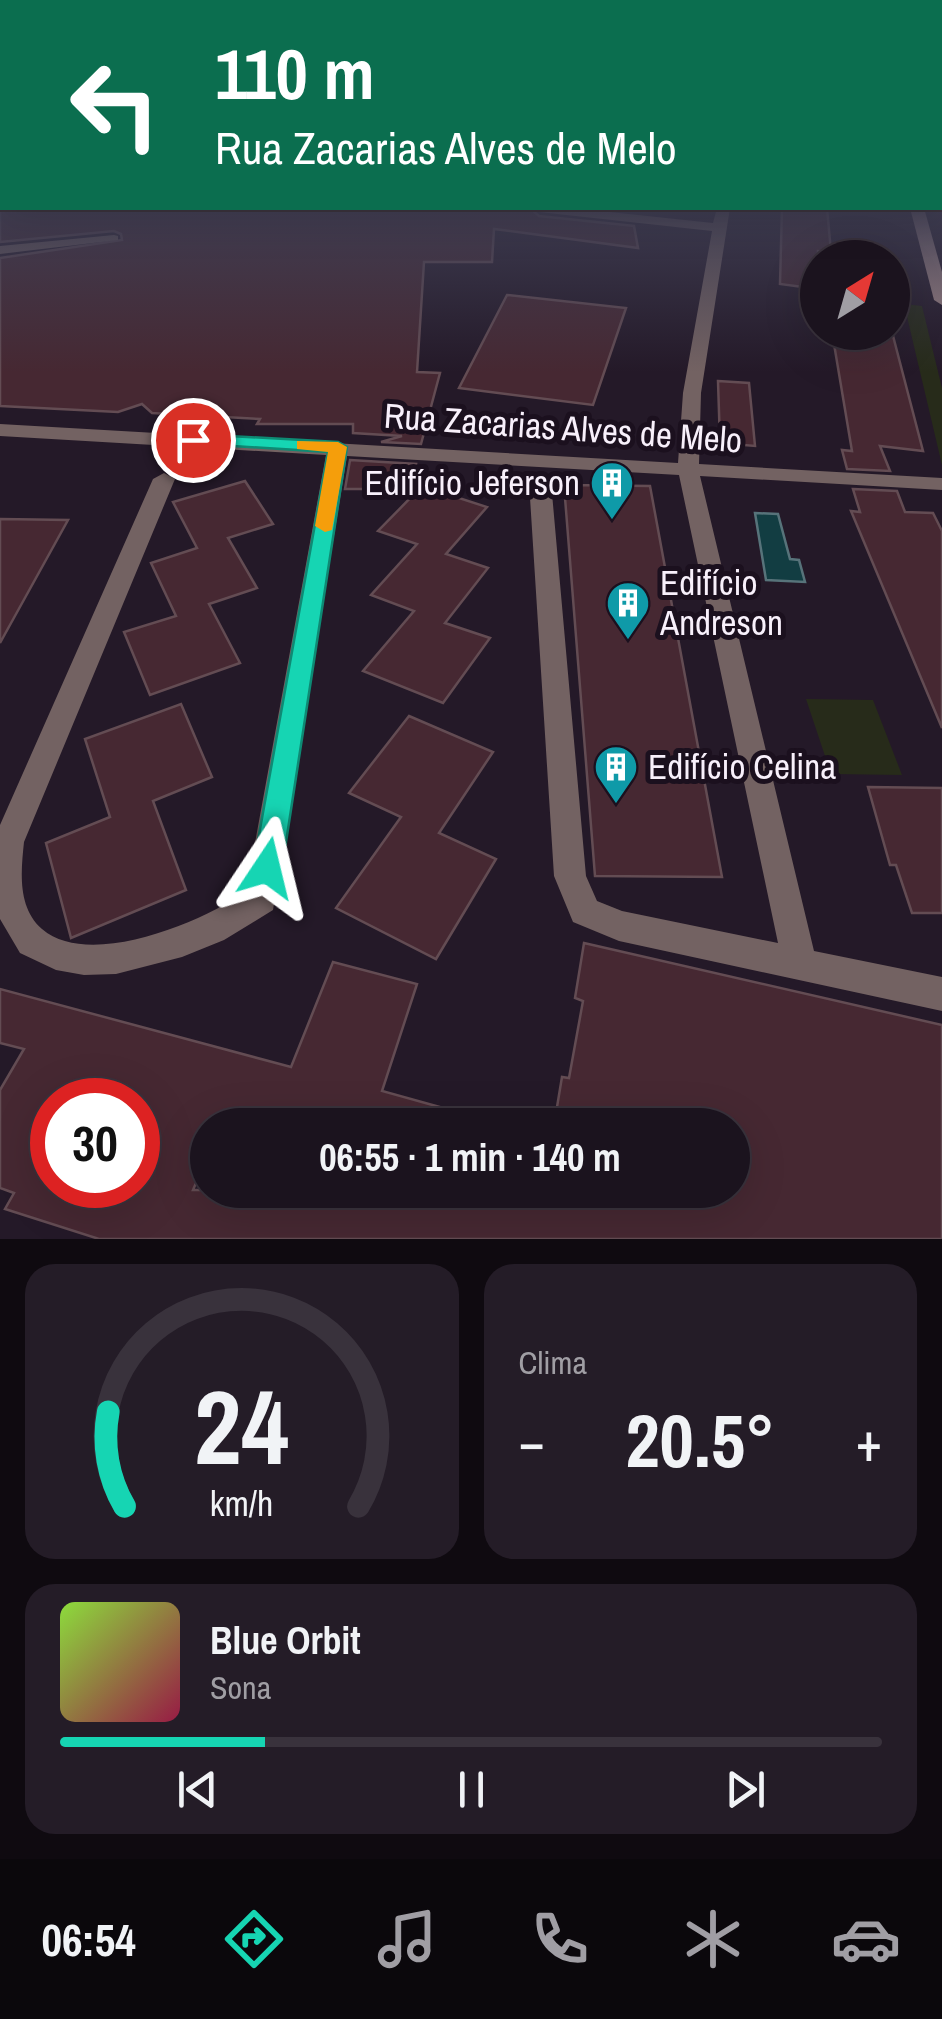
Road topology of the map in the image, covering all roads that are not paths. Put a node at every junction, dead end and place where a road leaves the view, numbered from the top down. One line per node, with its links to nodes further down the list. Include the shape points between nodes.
1 (716, 256): 6 (street, via 692,393)
2 (930, 256): 3 (main road)
3 (942, 300)
4 (0, 430): 5 (street, Rua Zacarias Alves de Melo)
5 (338, 447): 6 (street, Rua Zacarias Alves de Melo); 7 (street, via 262,900 239,918 155,951 71,962 30,941 4,886 8,842)
6 (688, 469): 9 (street, Rua Zacarias Alves de Melo); 10 (street)
7 (164, 479)
8 (540, 482): 10 (street, via 570,876 585,911)
9 (942, 484)
10 (800, 964): 11 (street)
11 (942, 994)

